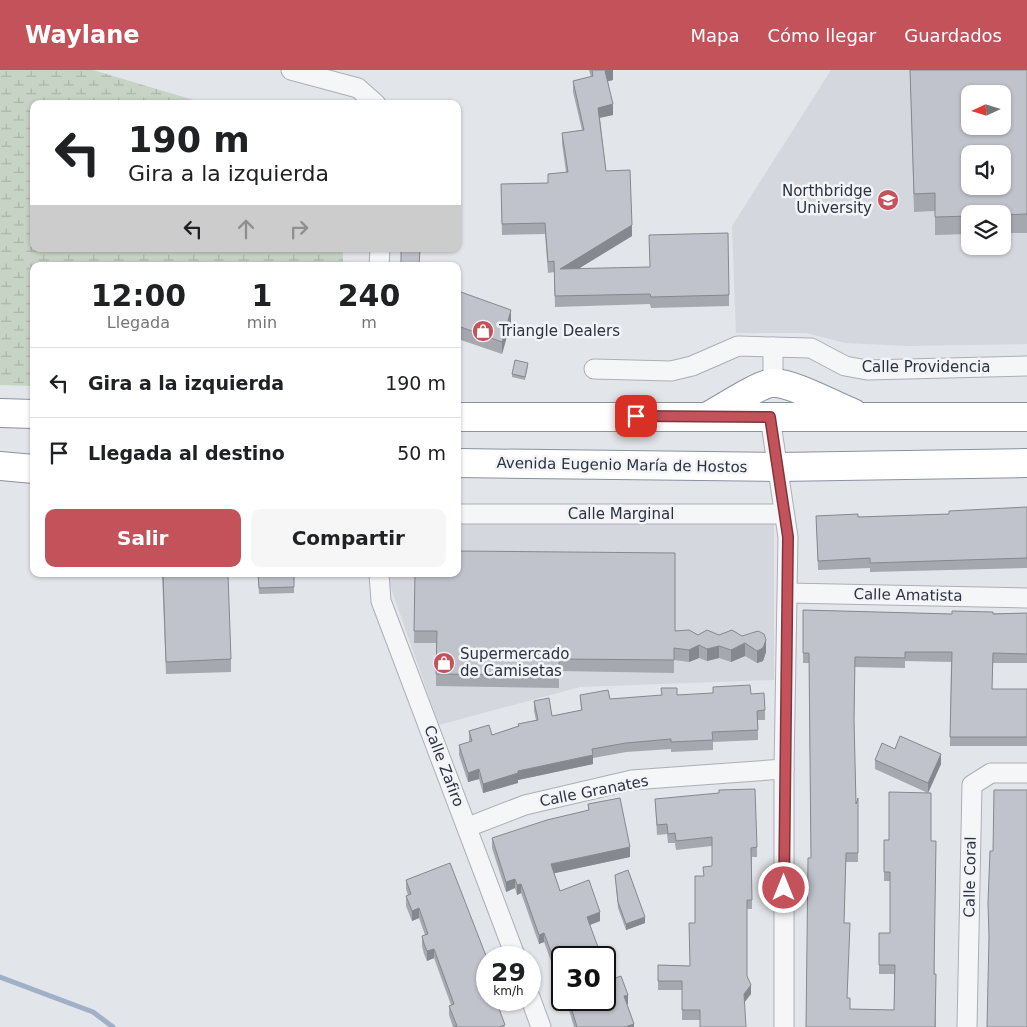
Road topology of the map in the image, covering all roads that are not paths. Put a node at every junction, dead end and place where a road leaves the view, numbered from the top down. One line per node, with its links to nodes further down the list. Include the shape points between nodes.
1 (291, 70): 2 (street, via 358,88)
2 (372, 100)
3 (774, 347): 4 (street, Calle Providencia, via 811,348 845,366 867,370); 5 (street, Calle Providencia, via 738,346 692,366 671,371); 6 (street)
4 (1027, 366)
5 (594, 369)
6 (773, 383): 9 (highway); 13 (highway, via 791,387)
7 (0, 413): 8 (highway)
8 (30, 414)
9 (707, 416): 10 (highway); 12 (highway)
10 (770, 417): 13 (highway); 19 (street)
11 (1027, 417): 13 (highway)
12 (461, 418)
13 (864, 418)
14 (0, 458): 15 (highway)
15 (30, 459)
16 (461, 463): 19 (highway, Avenida Eugenio María de Hostos)
17 (1027, 463): 19 (highway, Avenida Eugenio María de Hostos)
18 (0, 466): 20 (highway)
19 (778, 467): 22 (street)
20 (30, 469)
21 (461, 514): 22 (street, Calle Marginal)
22 (784, 514): 24 (street, via 788,537)
23 (379, 577): 28 (street, Calle Zafiro, via 381,601)
24 (788, 593): 25 (street, Calle Amatista); 26 (street)
25 (1027, 598)
26 (784, 769): 28 (street, Calle Granates, via 632,780 525,805); 32 (street)
27 (1027, 773): 33 (street, Calle Coral, via 991,773 972,785)
28 (468, 828): 29 (street, Calle Zafiro)
29 (512, 946)
30 (535, 1011): 31 (street)
31 (541, 1027)
32 (784, 1027)
33 (966, 1027)

